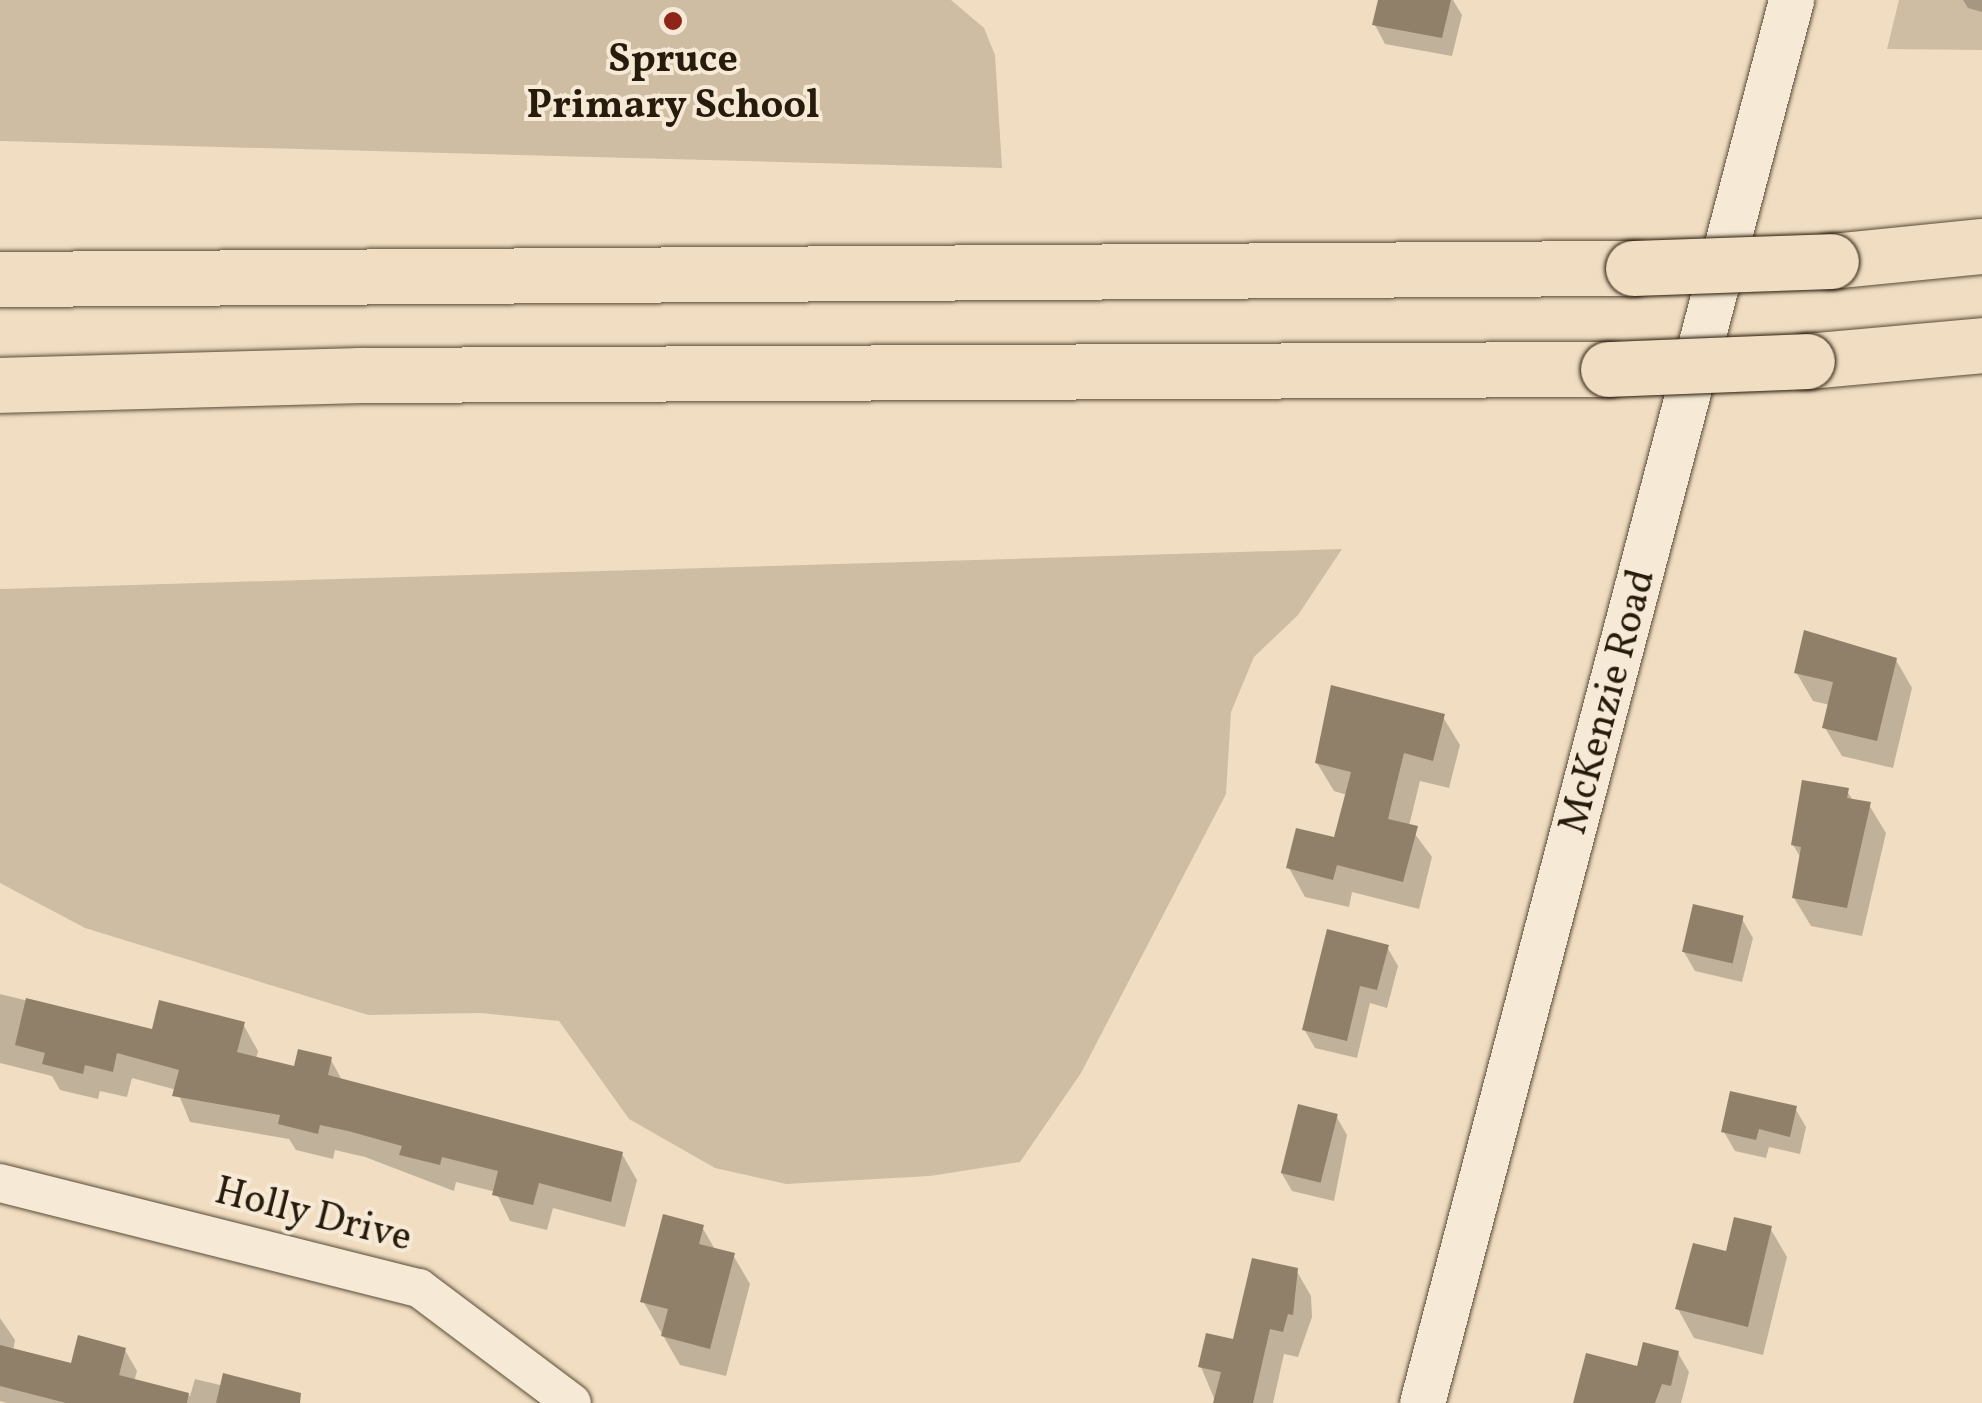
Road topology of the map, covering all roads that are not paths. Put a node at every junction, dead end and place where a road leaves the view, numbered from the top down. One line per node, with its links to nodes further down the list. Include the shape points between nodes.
1 (1791, 0): 8 (street, McKenzie Road)
2 (1982, 246): 3 (highway, bridge, via 1831,261 1633,268)
3 (0, 279)
4 (1982, 345): 5 (highway, bridge, via 1608,369 361,375)
5 (0, 385)
6 (0, 1183): 7 (street, Holly Drive, via 418,1288)
7 (572, 1403)
8 (1422, 1403)

